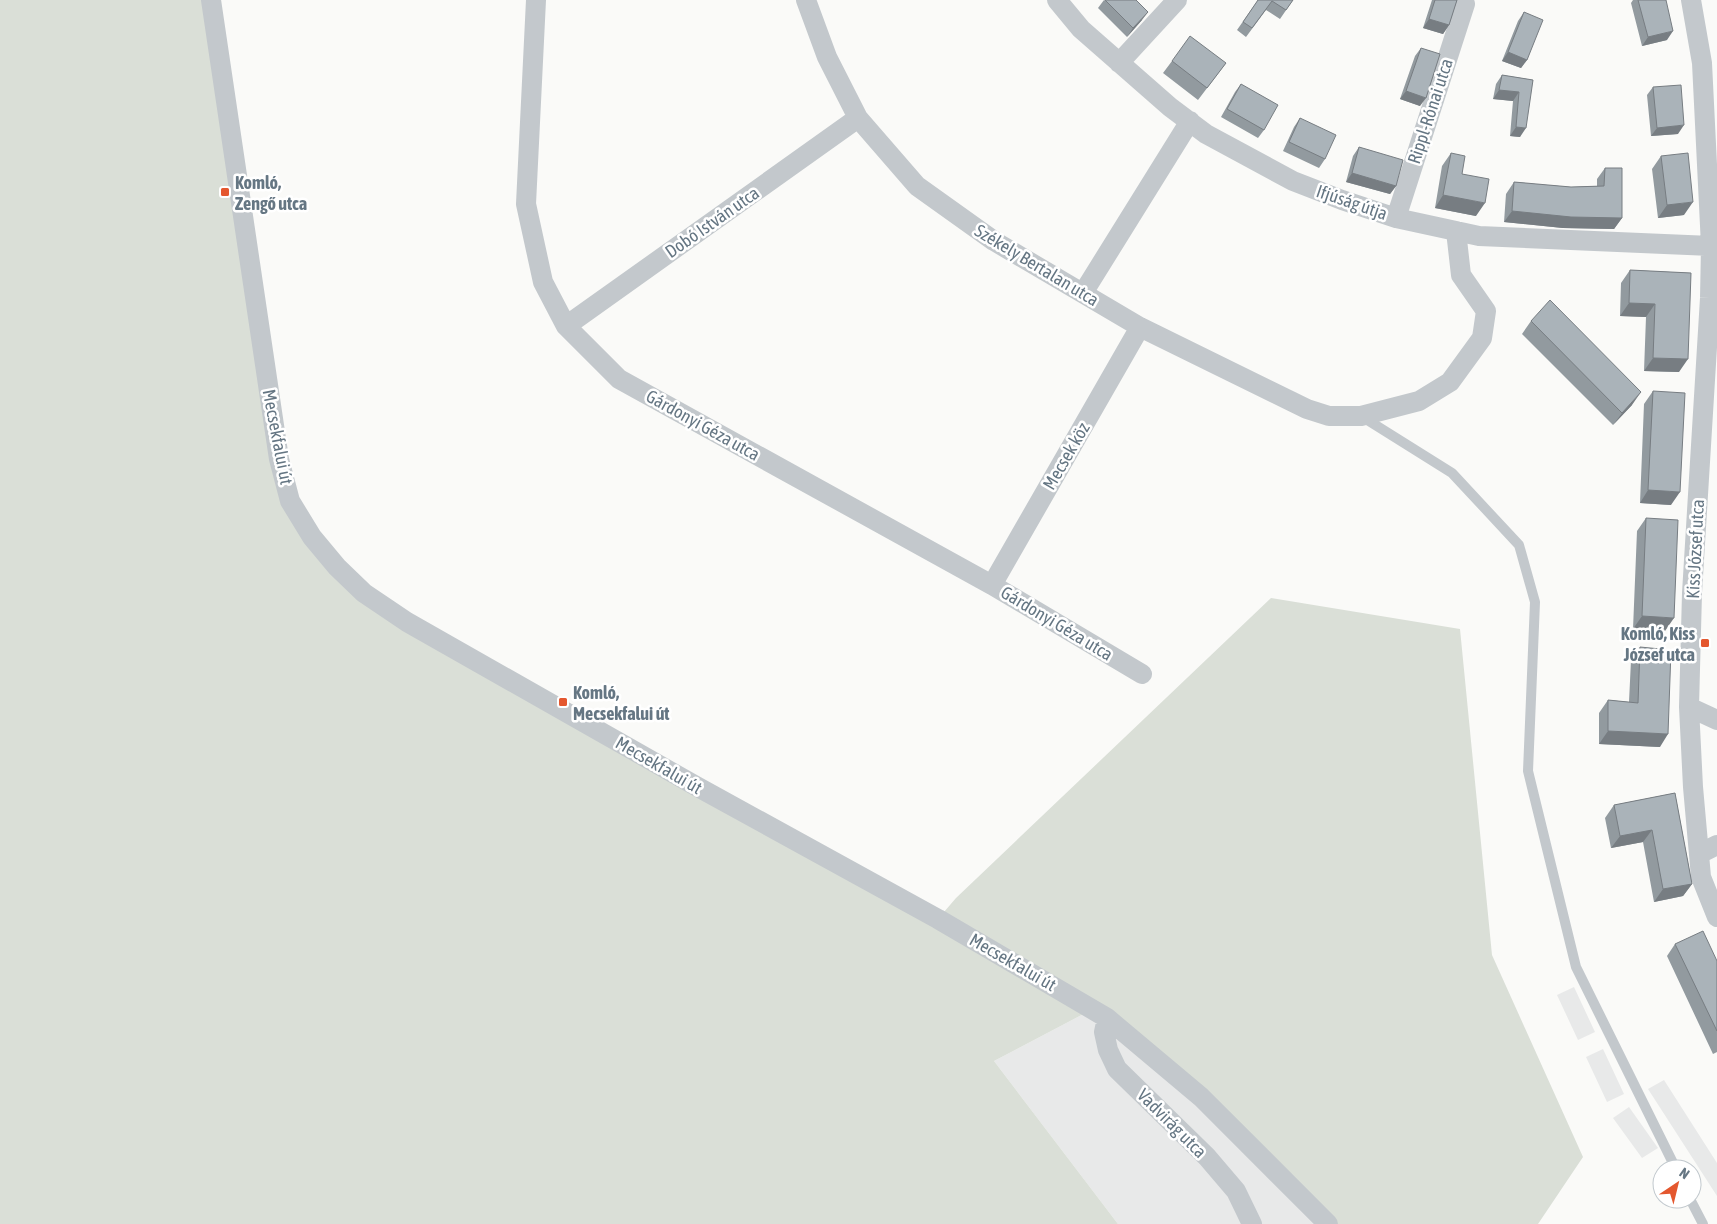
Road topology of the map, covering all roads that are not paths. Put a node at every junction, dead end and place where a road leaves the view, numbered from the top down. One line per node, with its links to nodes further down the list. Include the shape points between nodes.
1 (210, 0): 26 (street, Mecsekfalui út, via 279,459 290,501 312,537 337,567 364,593 407,622 687,782 938,919)
2 (536, 0): 16 (street, Gárdonyi Géza utca, via 526,204 543,282)
3 (806, 0): 9 (street, Székely Bertalan utca, via 827,56)
4 (1057, 0): 8 (street, Ifjúság útja, via 1081,29)
5 (1177, 0): 8 (street)
6 (1691, 0): 13 (street, Kiss József utca, via 1702,63)
7 (1465, 4): 11 (street, Rippl-Rónai utca)
8 (1118, 62): 10 (street, Ifjúság útja)
9 (858, 118): 14 (street, Székely Bertalan utca, via 917,186 994,241); 16 (street, Dobó István utca)
10 (1190, 121): 11 (street, Ifjúság útja, via 1293,181); 14 (street)
11 (1396, 218): 12 (street, Ifjúság útja)
12 (1456, 231): 13 (street, Ifjúság útja, via 1515,239 1578,238); 18 (street, Székely Bertalan utca, via 1461,275 1486,311 1482,338 1450,382 1418,400)
13 (1711, 246): 15 (street, Kiss József utca)
14 (1083, 294): 17 (street, Székely Bertalan utca)
15 (1714, 298): 21 (street, Kiss József utca, via 1692,593)
16 (566, 326): 19 (street, Gárdonyi Géza utca, via 619,379)
17 (1140, 327): 18 (street, Székely Bertalan utca, via 1307,409 1329,416); 19 (street, Mecsek köz)
18 (1361, 416): 27 (lane, via 1452,473 1520,545 1535,602 1528,771 1576,967)
19 (992, 585): 20 (street, Gárdonyi Géza utca)
20 (1142, 674)
21 (1689, 707): 22 (street); 24 (street, Kiss József utca, via 1692,788)
22 (1717, 720)
23 (1717, 844): 24 (street)
24 (1699, 854): 25 (street, Kiss József utca, via 1701,877)
25 (1717, 916)
26 (1107, 1018): 29 (street, Vadvirág utca, via 1104,1032 1117,1069 1207,1157 1236,1191); 30 (street, Mecsekfalui út, via 1201,1097)
27 (1671, 1159)
28 (1695, 1209): 31 (lane)
29 (1252, 1224)
30 (1328, 1224)
31 (1703, 1224)

